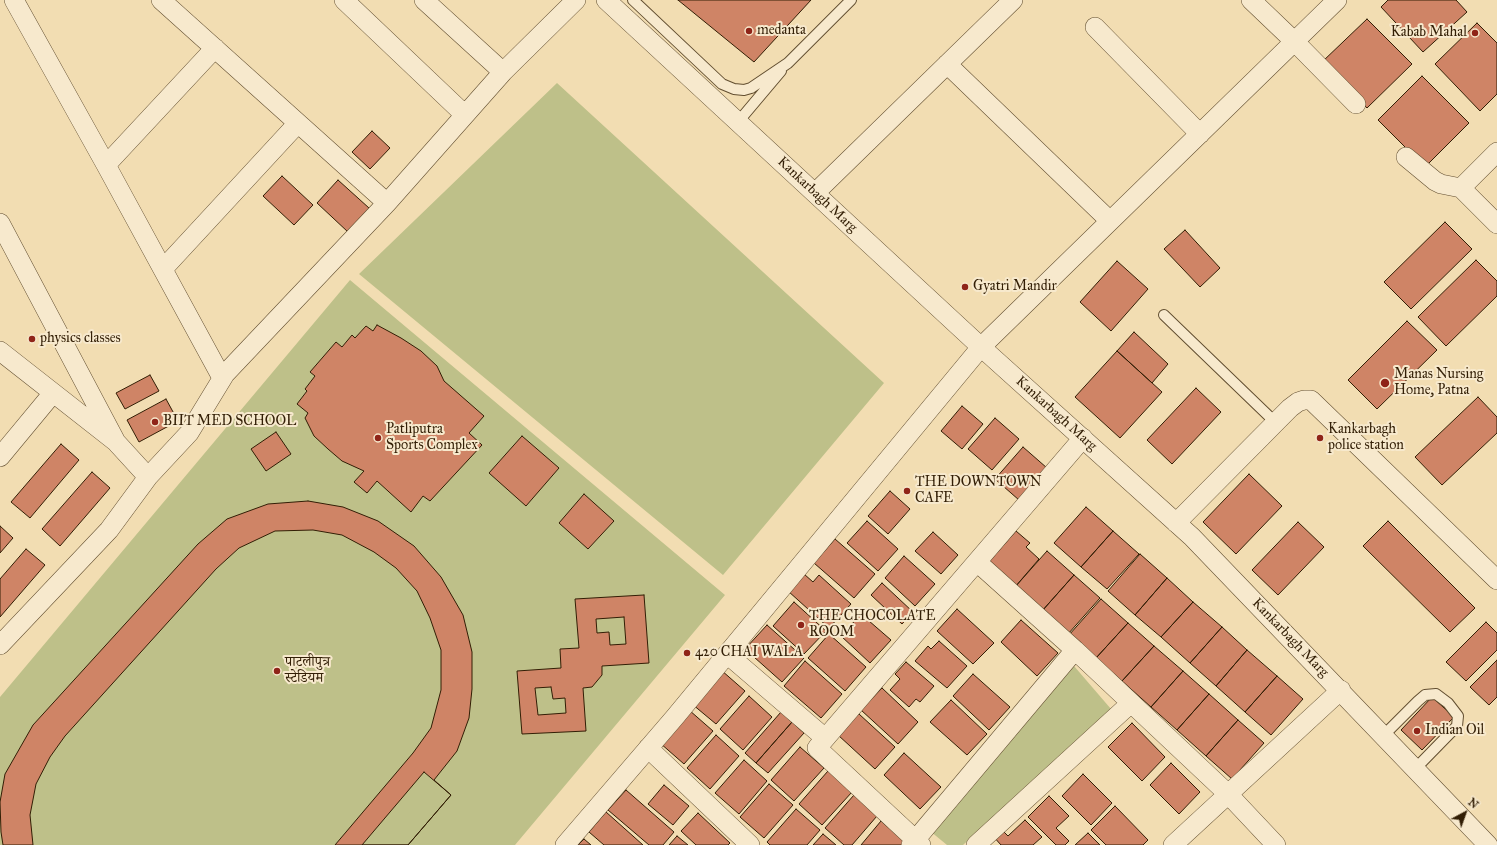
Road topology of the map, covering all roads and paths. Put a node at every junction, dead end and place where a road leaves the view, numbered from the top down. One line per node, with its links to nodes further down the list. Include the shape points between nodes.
1 (14, 0): 25 (street)
2 (161, 0): 14 (street)
3 (344, 0): 19 (street)
4 (424, 0): 17 (street)
5 (576, 0): 17 (street)
6 (606, 0): 20 (street, Kankarbagh Marg)
7 (633, 0): 15 (lane, via 722,84 734,89 751,88)
8 (851, 0): 15 (lane)
9 (1013, 0): 16 (street)
10 (1252, 0): 13 (street)
11 (1338, 0): 13 (street)
12 (1096, 27): 22 (street)
13 (1295, 42): 18 (street); 22 (street)
14 (215, 48): 21 (street); 25 (street)
15 (788, 63): 20 (lane)
16 (947, 64): 27 (street); 29 (street)
17 (503, 72): 19 (street)
18 (1356, 104)
19 (465, 115): 28 (street)
20 (738, 122): 27 (street, Kankarbagh Marg)
21 (298, 123): 28 (street); 32 (street)
22 (1200, 134): 29 (street)
23 (1497, 152): 26 (street)
24 (1406, 157): 26 (street, via 1434,181)
25 (106, 165): 32 (street)
26 (1461, 188): 31 (street)
27 (815, 193): 34 (street, Kankarbagh Marg)
28 (387, 203): 36 (street)
29 (1110, 221): 34 (street)
30 (0, 223): 40 (street)
31 (1497, 224)
32 (163, 269): 36 (street)
33 (1164, 315): 38 (lane)
34 (981, 347): 39 (street, Kankarbagh Marg); 48 (street)
35 (0, 351): 37 (street)
36 (222, 378): 42 (street, via 189,433)
37 (53, 393): 40 (street); 41 (street)
38 (1276, 423): 43 (street); 45 (street, via 1298,402 1311,400)
39 (1083, 438): 43 (street, Kankarbagh Marg); 44 (street)
40 (116, 442): 42 (street)
41 (0, 457)
42 (148, 477): 46 (street, via 109,530)
43 (1176, 523): 49 (street, Kankarbagh Marg)
44 (977, 562): 47 (street); 52 (street)
45 (1497, 580)
46 (0, 645)
47 (1074, 650): 50 (street); 56 (street)
48 (727, 654): 52 (street); 53 (street)
49 (1341, 690): 51 (street, Kankarbagh Marg); 55 (street)
50 (1131, 703): 55 (street); 59 (street)
51 (1384, 735): 54 (street, Kankarbagh Marg); 54 (lane, via 1425,695 1436,694 1448,703 1458,716 1457,726)
52 (825, 738): 56 (street, via 817,748)
53 (648, 748): 57 (street); 58 (street)
54 (1416, 768): 62 (street, Kankarbagh Marg)
55 (1228, 794): 60 (street); 61 (street)
56 (916, 843)
57 (565, 845)
58 (750, 845)
59 (976, 845)
60 (1173, 845)
61 (1276, 845)
62 (1488, 845)

